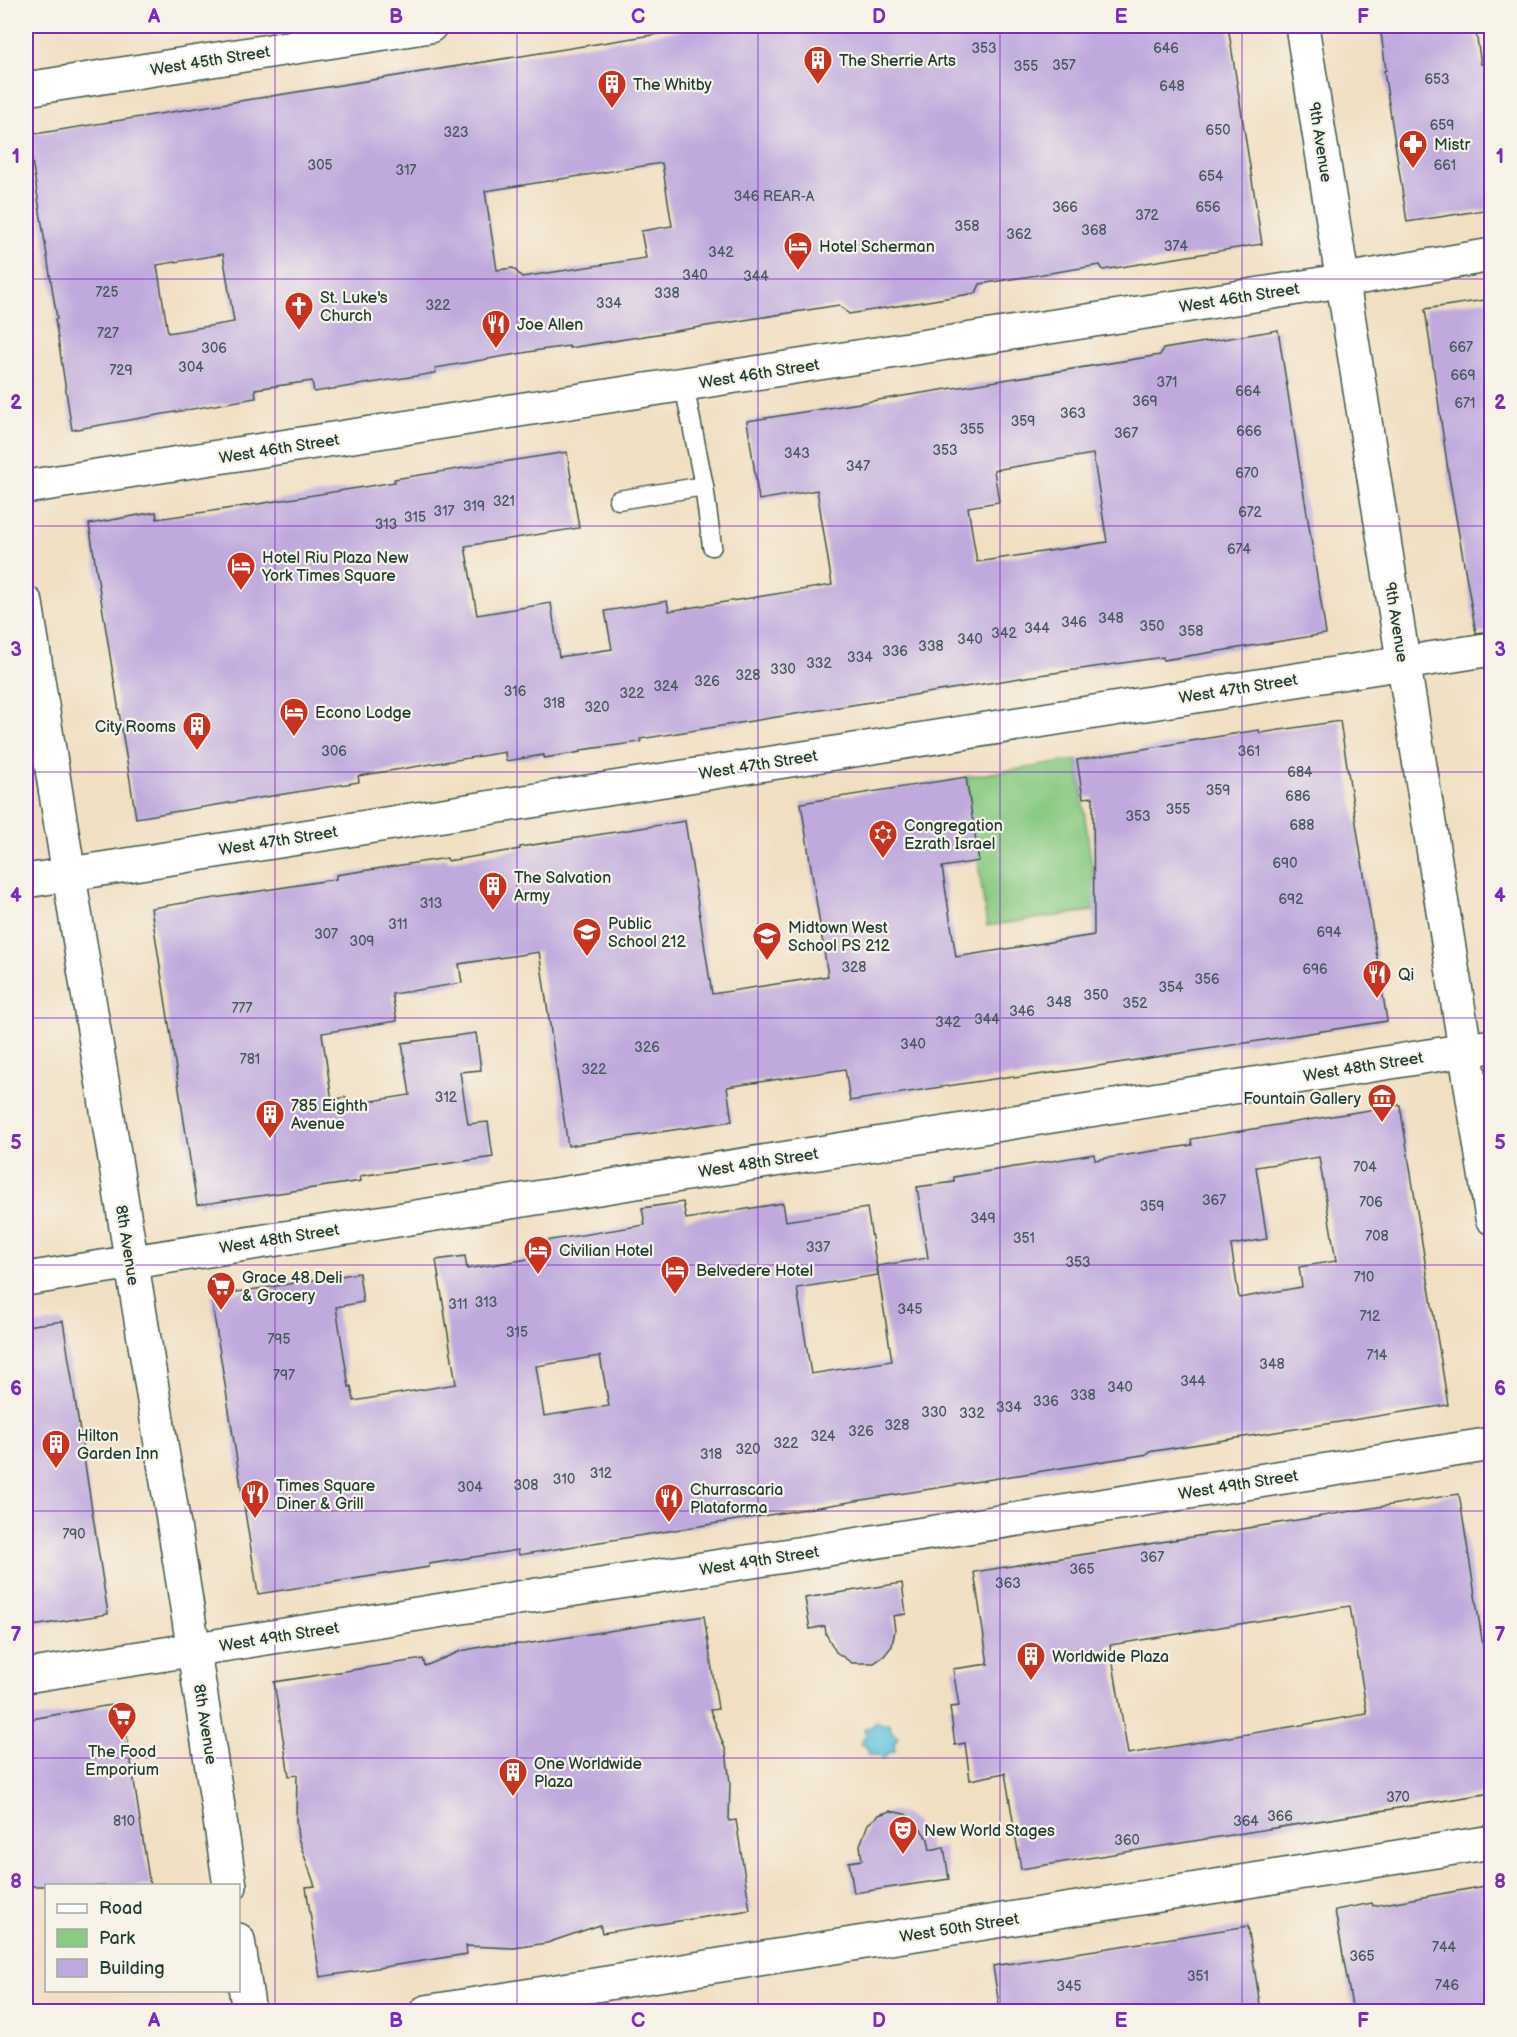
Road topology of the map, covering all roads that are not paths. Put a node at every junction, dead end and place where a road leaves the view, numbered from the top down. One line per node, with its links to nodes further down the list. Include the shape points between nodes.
1 (430, 26): 3 (main road, West 45th Street)
2 (1302, 26): 5 (main road, 9th Avenue)
3 (26, 89)
4 (1491, 255): 5 (main road, West 46th Street)
5 (1343, 280): 6 (main road, West 46th Street); 13 (main road, 9th Avenue)
6 (684, 385): 7 (lane); 8 (main road, West 46th Street)
7 (704, 486): 9 (lane); 10 (lane)
8 (26, 487)
9 (618, 500)
10 (712, 546)
11 (26, 603): 14 (main road, 8th Avenue)
12 (1491, 649): 13 (main road, West 47th Street)
13 (1403, 662): 14 (main road, West 47th Street); 16 (main road, 9th Avenue)
14 (69, 874): 15 (main road, West 47th Street); 18 (main road, 8th Avenue)
15 (26, 881)
16 (1478, 1048): 17 (main road, 9th Avenue); 18 (main road, West 48th Street)
17 (1491, 1218)
18 (130, 1262): 19 (main road, West 48th Street); 21 (main road, 8th Avenue)
19 (26, 1279)
20 (1491, 1444): 21 (main road, West 49th Street)
21 (195, 1650): 22 (main road, West 49th Street); 24 (main road, 8th Avenue)
22 (26, 1676)
23 (1491, 1842): 27 (main road, West 50th Street)
24 (230, 1884)
25 (240, 1953): 26 (main road)
26 (249, 2012)
27 (426, 2012)

